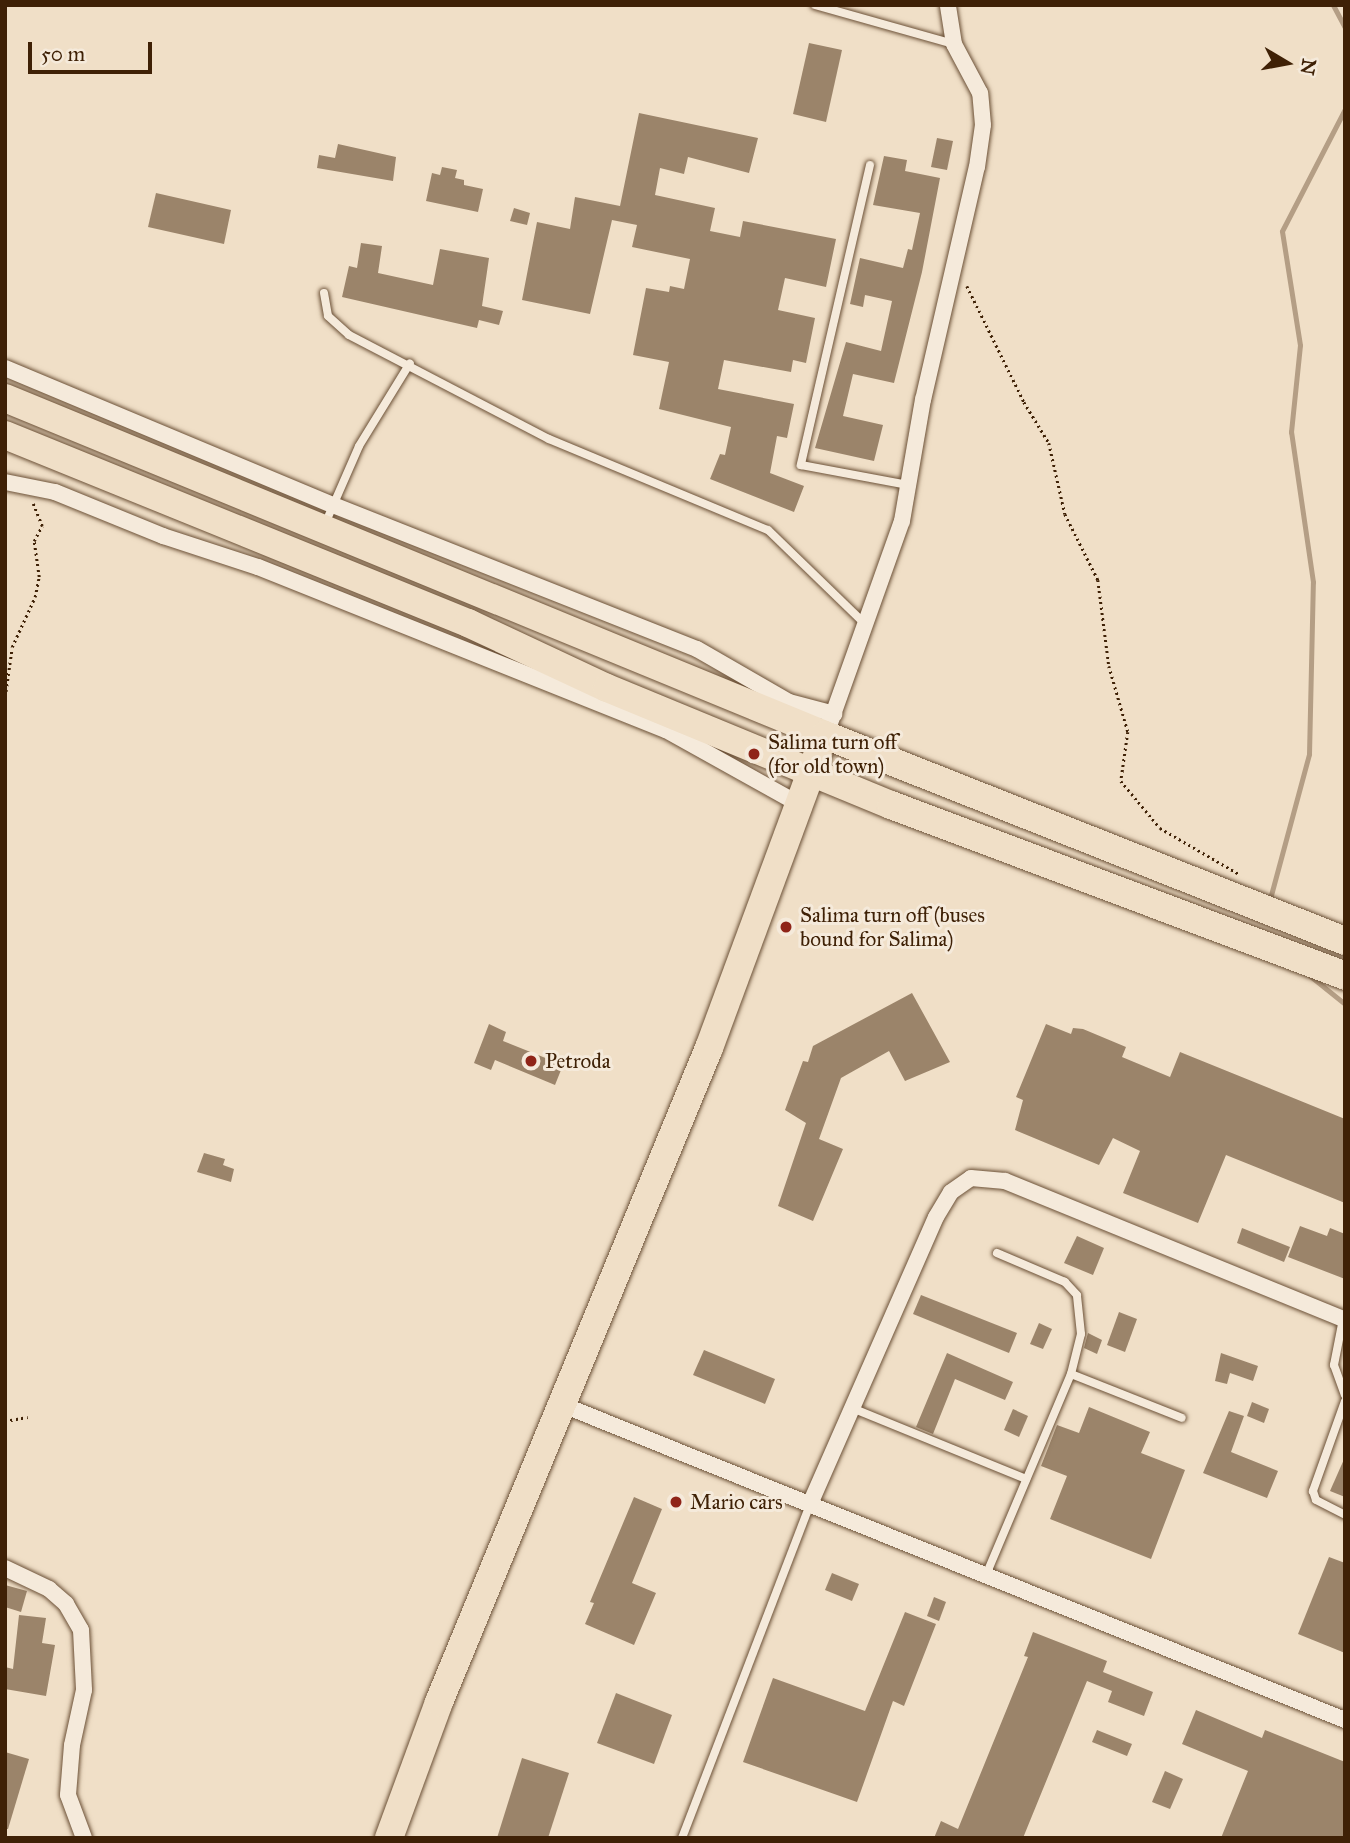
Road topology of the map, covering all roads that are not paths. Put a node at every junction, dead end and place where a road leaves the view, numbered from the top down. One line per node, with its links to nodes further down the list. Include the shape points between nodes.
1 (815, 5): 3 (lane)
2 (948, 5): 3 (street)
3 (954, 44): 11 (street, via 980,93 983,125)
4 (870, 165): 11 (lane, via 801,465)
5 (324, 293): 6 (lane, via 328,316 337,326)
6 (410, 363): 12 (lane, via 359,446); 13 (lane, via 549,439 768,530)
7 (5, 368): 12 (street)
8 (5, 398): 12 (highway)
9 (5, 435): 15 (highway, via 468,623 607,688)
10 (5, 482): 16 (street, via 55,492 258,568 666,730)
11 (908, 485): 13 (street, via 902,521)
12 (328, 518): 14 (highway)
13 (867, 626): 14 (street)
14 (830, 725): 15 (highway); 17 (highway)
15 (811, 771): 16 (highway); 18 (highway)
16 (799, 804): 24 (highway, via 709,1048)
17 (1345, 941)
18 (1345, 976)
19 (998, 1253): 21 (lane, via 1065,1282 1077,1295 1081,1334)
20 (1344, 1320): 22 (lane, via 1334,1365); 25 (street, via 1004,1181 971,1178 951,1192 936,1217)
21 (1071, 1374): 26 (lane); 27 (lane)
22 (1345, 1395)
23 (1345, 1401): 29 (lane, via 1313,1491 1316,1500)
24 (563, 1405): 28 (street); 34 (highway, via 439,1702)
25 (852, 1408): 27 (lane); 28 (street)
26 (1182, 1418)
27 (1026, 1479): 31 (lane)
28 (810, 1504): 31 (street); 35 (lane)
29 (1345, 1515)
30 (5, 1568): 33 (street, via 49,1589 66,1604 82,1630 84,1690 72,1745 68,1795)
31 (986, 1575): 32 (street)
32 (1345, 1720)
33 (84, 1838)
34 (389, 1838)
35 (682, 1838)

